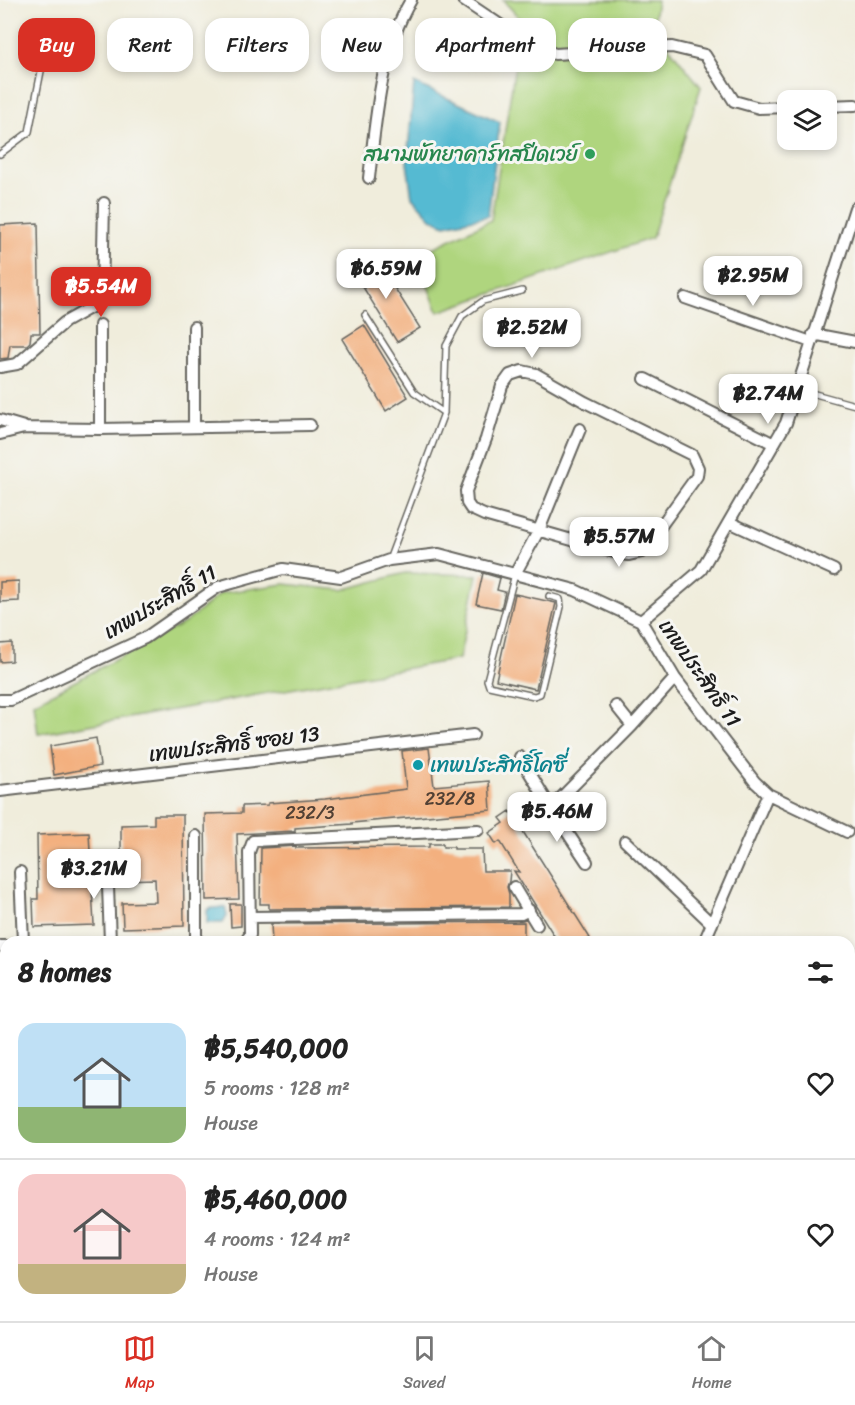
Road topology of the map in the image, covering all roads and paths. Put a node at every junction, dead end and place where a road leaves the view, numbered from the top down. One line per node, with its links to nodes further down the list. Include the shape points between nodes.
1 (411, 0): 8 (street, via 388,55)
2 (463, 0): 6 (street, via 527,43 555,54 672,47 705,55 734,101 759,108)
3 (41, 72): 7 (lane, via 29,132)
4 (855, 105): 5 (street)
5 (837, 106)
6 (777, 107)
7 (0, 154)
8 (369, 178)
9 (104, 204): 18 (street, via 102,297 55,330 17,364)
10 (855, 208): 16 (street)
11 (522, 291): 22 (lane, via 483,301 462,316 446,346)
12 (685, 298): 16 (street)
13 (365, 315): 22 (lane, via 414,392)
14 (100, 325): 27 (street)
15 (194, 327): 25 (street)
16 (812, 338): 17 (street); 20 (street)
17 (855, 342)
18 (0, 367)
19 (645, 379): 30 (street)
20 (797, 390): 21 (lane); 30 (street)
21 (855, 405)
22 (444, 413): 33 (lane)
23 (0, 420): 26 (street)
24 (310, 425): 25 (street)
25 (194, 427): 27 (street)
26 (24, 428): 27 (street); 29 (street)
27 (100, 429)
28 (580, 429): 32 (street)
29 (0, 434)
30 (774, 444): 31 (street)
31 (729, 522): 34 (street); 37 (street, via 701,570)
32 (539, 530): 32 (street, via 621,554 642,552 697,476 696,461 692,455 536,374 522,371 510,375 502,386 466,492 466,503 484,515); 35 (street)
33 (388, 560): 35 (street, เทพประสิทธิ์ 11, via 439,554); 39 (street, เทพประสิทธิ์ 11, via 341,577 283,569 218,587 146,638 11,700)
34 (834, 570)
35 (515, 574): 36 (lane, via 487,680 489,686 540,694 561,607 560,599); 37 (street, เทพประสิทธิ์ 11, via 575,590)
36 (549, 596)
37 (641, 621): 38 (street, เทพประสิทธิ์ 11)
38 (675, 678): 41 (street); 45 (street, เทพประสิทธิ์ 11)
39 (0, 700)
40 (616, 706): 41 (street)
41 (632, 726): 46 (street)
42 (473, 735): 44 (street, เทพประสิทธิ์ ซอย 13)
43 (520, 757): 46 (street)
44 (0, 791)
45 (768, 794): 48 (street, เทพประสิทธิ์ 11); 57 (street)
46 (551, 808): 52 (street)
47 (478, 831): 56 (street, via 253,841 249,852)
48 (847, 832)
49 (196, 836): 61 (street)
50 (626, 842): 57 (street)
51 (107, 858): 60 (street)
52 (587, 862)
53 (20, 872): 59 (street)
54 (514, 887): 55 (street)
55 (529, 910): 56 (street, via 521,914); 58 (street)
56 (250, 917): 62 (street)
57 (712, 924): 63 (street)
58 (537, 925)
59 (23, 936)
60 (110, 936)
61 (196, 936)
62 (249, 936)
63 (707, 936)

